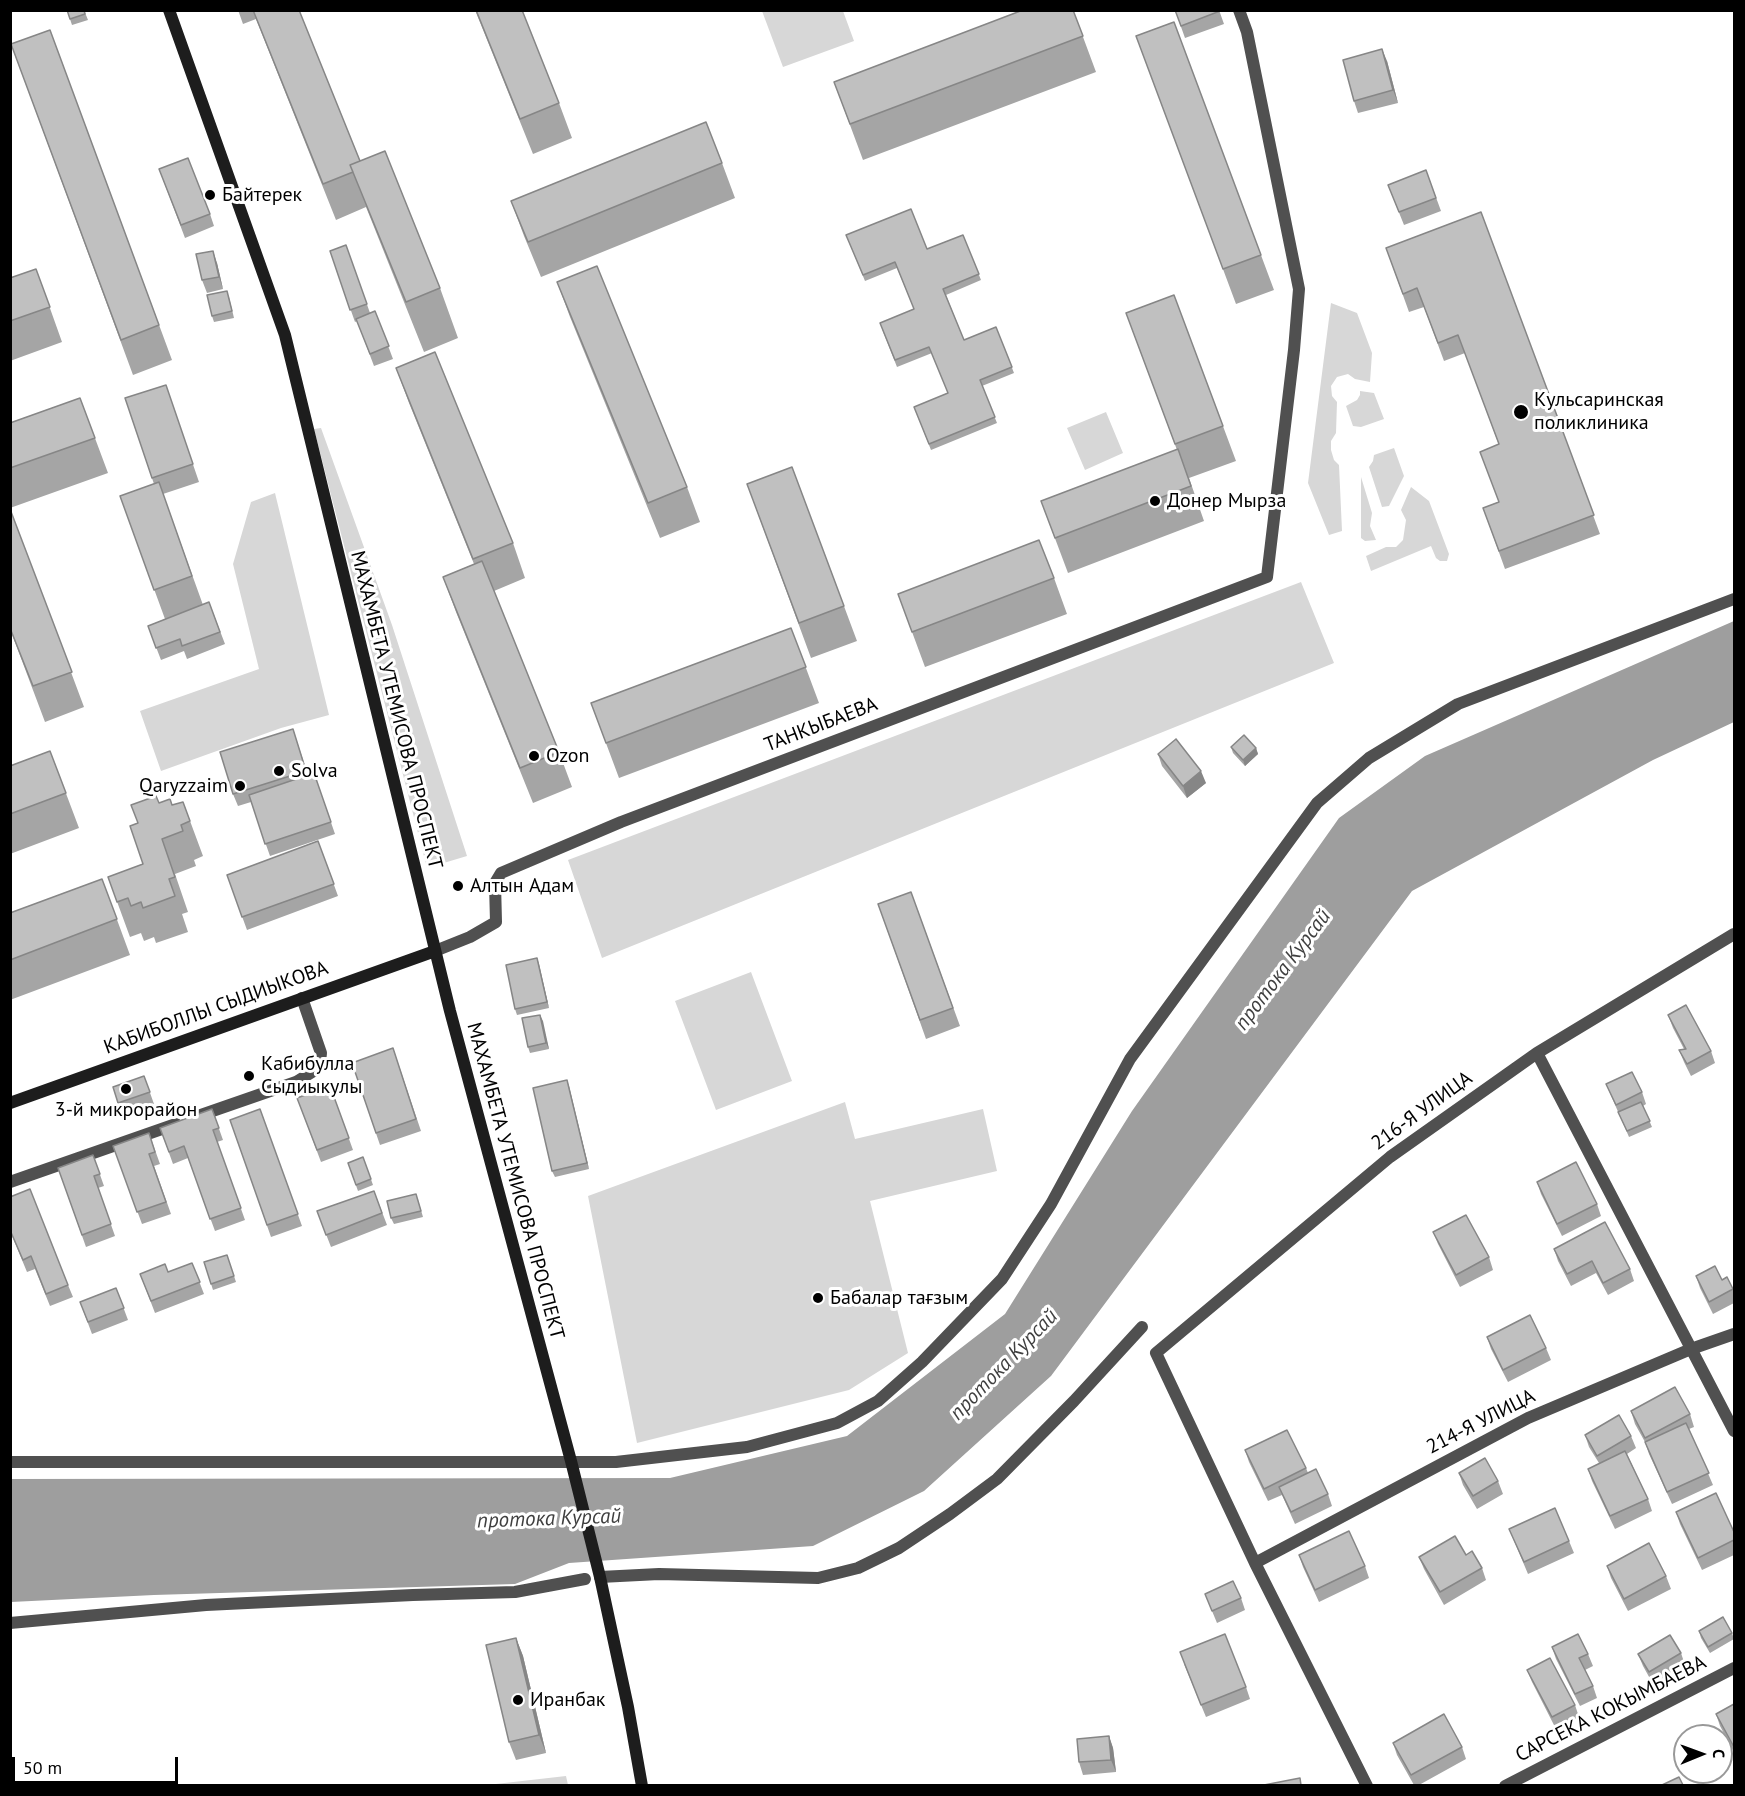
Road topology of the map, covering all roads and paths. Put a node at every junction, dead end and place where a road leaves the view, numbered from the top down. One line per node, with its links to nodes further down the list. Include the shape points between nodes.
1 (169, 10): 5 (street, МАХАМБЕТА УТЕМИСОВА ПРОСПЕКТ, via 285,335)
2 (1239, 10): 5 (street, ТАНКЫБАЕВА, via 1247,32 1299,289 1267,577 621,822 501,873 495,883 496,922)
3 (1734, 599): 14 (street, via 1458,704 1369,758 1317,803 1130,1059 1051,1204 1002,1279 922,1362 878,1401 837,1423 747,1447 635,1460)
4 (1734, 934): 7 (street, 216-Я УЛИЦА)
5 (435, 951): 6 (street, КАБИБОЛЛЫ СЫДИЫКОВА); 14 (street, МАХАМБЕТА УТЕМИСОВА ПРОСПЕКТ)
6 (302, 998): 8 (street, КАБИБОЛЛЫ СЫДИЫКОВА); 9 (street, via 321,1053 320,1062 309,1076)
7 (1537, 1053): 12 (street); 16 (street, 216-Я УЛИЦА, via 1390,1156 1156,1353)
8 (10, 1103)
9 (10, 1182)
10 (1142, 1327): 17 (street, via 997,1479 899,1548 858,1568 818,1578 659,1574)
11 (1734, 1334): 12 (street, 214-Я УЛИЦА)
12 (1691, 1349): 13 (street); 16 (street, 214-Я УЛИЦА, via 1528,1418)
13 (1734, 1431)
14 (571, 1461): 15 (street); 17 (street, МАХАМБЕТА УТЕМИСОВА ПРОСПЕКТ)
15 (10, 1462)
16 (1255, 1563): 22 (street)
17 (600, 1577): 21 (street, МАХАМБЕТА УТЕМИСОВА ПРОСПЕКТ)
18 (585, 1579): 19 (street, via 515,1592 206,1605)
19 (10, 1623)
20 (1734, 1668): 23 (street, САРСЕКА КОКЫМБАЕВА)
21 (642, 1785)
22 (1367, 1785)
23 (1504, 1785)

